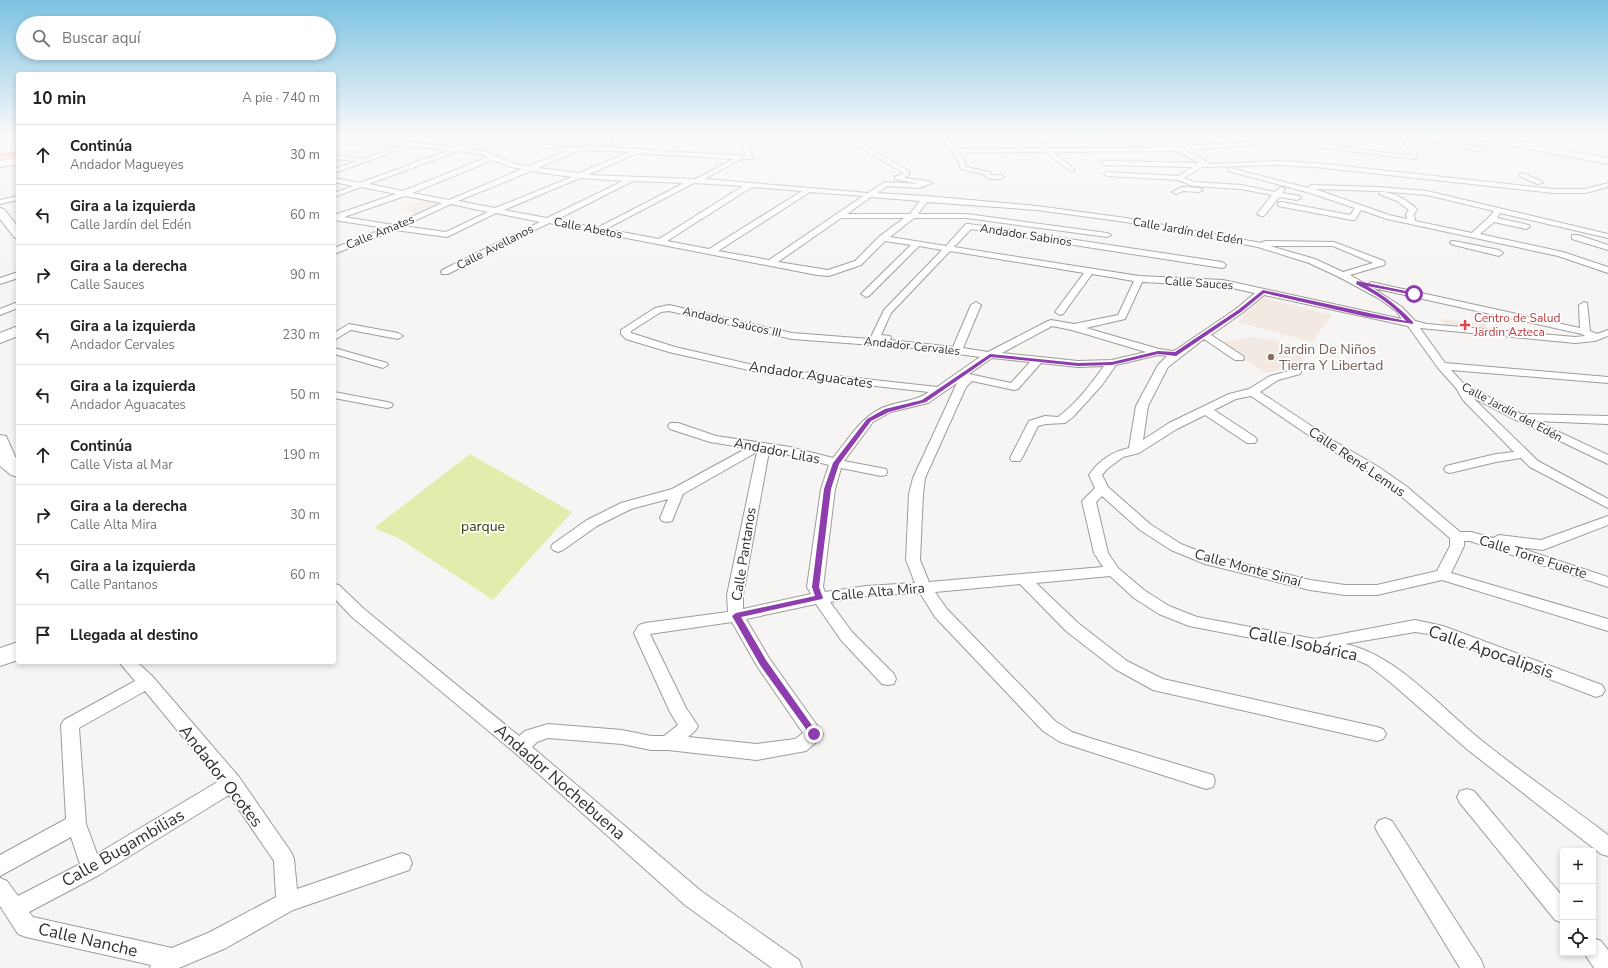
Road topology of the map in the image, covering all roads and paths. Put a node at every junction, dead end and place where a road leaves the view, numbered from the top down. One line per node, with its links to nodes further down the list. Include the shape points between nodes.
1 (340, 181): 16 (street, Calle Abetos)
2 (370, 181): 16 (street)
3 (434, 181): 25 (street)
4 (502, 181): 32 (street, Calle Amates)
5 (568, 181): 38 (street)
6 (628, 181): 46 (street, Calle Avellanos)
7 (695, 181): 51 (street)
8 (709, 181): 17 (street, Calle Jardín del Edén)
9 (917, 181): 26 (street, via 928,183 919,186 885,184)
10 (1186, 181): 27 (street)
11 (1224, 181): 15 (street)
12 (1274, 181): 15 (street)
13 (1473, 181): 18 (street)
14 (1537, 181): 18 (street, via 1539,183)
15 (1284, 184): 20 (street); 27 (street)
16 (360, 185): 24 (street); 25 (street, Calle Abetos)
17 (750, 185): 22 (street, Calle Jardín del Edén); 58 (street)
18 (1510, 185): 19 (street, via 1554,191 1585,191)
19 (1608, 185)
20 (1300, 188): 21 (street); 35 (street)
21 (1364, 188): 37 (street, via 1427,193); 47 (street, via 1400,199 1413,210 1410,214)
22 (809, 190): 26 (street, Calle Jardín del Edén); 66 (street)
23 (1176, 192): 28 (street, via 1189,189)
24 (336, 193)
25 (405, 193): 32 (street, Calle Abetos); 42 (street)
26 (871, 194): 30 (street, Calle Jardín del Edén); 40 (street)
27 (1277, 194): 31 (street); 33 (street)
28 (1240, 195)
29 (16, 198): 34 (street)
30 (926, 198): 41 (street); 60 (street, Calle Jardín del Edén, via 1084,213)
31 (1298, 198)
32 (452, 201): 38 (street, Calle Abetos); 48 (street, Calle Amates)
33 (1266, 201): 35 (street, via 1352,218); 39 (street)
34 (0, 202)
35 (1359, 208): 43 (street)
36 (0, 210): 52 (main road)
37 (1498, 210): 45 (street); 59 (street, via 1544,220)
38 (494, 211): 46 (street, Calle Abetos); 48 (street, via 446,234)
39 (1261, 214)
40 (838, 216): 41 (street, Andador Sabinos); 69 (street)
41 (912, 216): 54 (street, Andador Sabinos, via 967,216); 57 (street)
42 (336, 217)
43 (1387, 217): 47 (street); 49 (street)
44 (336, 218): 48 (street)
45 (1492, 219): 50 (street); 55 (street)
46 (549, 220): 51 (street, Calle Abetos); 73 (street, Calle Avellanos)
47 (1411, 222): 53 (street)
48 (397, 226): 65 (street, Calle Amates)
49 (1383, 227)
50 (1526, 227)
51 (599, 230): 58 (street, Calle Abetos)
52 (16, 232)
53 (1455, 232): 55 (street); 61 (street)
54 (1107, 235)
55 (1473, 236): 59 (street)
56 (1608, 236): 59 (street)
57 (883, 238): 62 (street, Calle Sauces); 69 (street, Calle Abetos, via 858,263 829,273)
58 (660, 242): 66 (street, Calle Abetos)
59 (1569, 242): 63 (street); 71 (street)
60 (1251, 243): 74 (street, Calle Jardín del Edén, via 1312,262); 74 (street, via 1334,244 1381,263)
61 (1454, 243): 67 (street); 68 (street)
62 (917, 244): 64 (street, Calle Sauces); 80 (street)
63 (1608, 248)
64 (947, 249): 70 (street, Andador Sabinos, via 969,226); 72 (street, Calle Sauces); 99 (street, Andador Sabinos, via 887,312 875,338 905,339)
65 (336, 250)
66 (712, 251): 69 (street, Calle Abetos)
67 (1499, 253)
68 (1456, 254)
69 (771, 263)
70 (1222, 266)
71 (1608, 270)
72 (1090, 271): 76 (street, Calle Sauces); 85 (street)
73 (445, 272)
74 (1342, 275): 78 (street, Calle Jardín del Edén)
75 (16, 276): 77 (street)
76 (1140, 279): 79 (street, Calle Sauces, via 1223,283); 87 (street, via 1122,317)
77 (0, 281)
78 (1357, 283): 86 (street, Calle Jardín del Edén, via 1382,296 1399,309); 89 (street)
79 (1263, 291): 86 (street, Calle Sauces); 94 (street)
80 (866, 294)
81 (1584, 305): 89 (street)
82 (16, 306): 84 (street)
83 (976, 306): 100 (street)
84 (0, 312)
85 (1060, 312)
86 (1411, 323): 96 (street, Calle Sauces, via 1427,327 1575,340); 109 (street, Calle Jardín del Edén)
87 (1074, 327): 102 (street); 104 (street, via 1051,323)
88 (16, 331): 97 (main road)
89 (1585, 332): 96 (street)
90 (1608, 333): 96 (street, Calle Sauces)
91 (626, 334): 95 (street, Andador Saúcos III, via 626,330 662,308 669,308); 114 (street, Andador Aguacates, via 673,350 766,371)
92 (336, 336): 93 (street, via 349,327)
93 (398, 336)
94 (1205, 336): 103 (street); 105 (street)
95 (802, 337): 99 (street, Andador Cervales)
96 (1595, 338): 98 (street)
97 (0, 339)
98 (1608, 342)
99 (914, 345): 100 (street, Andador Cervales)
100 (957, 351): 104 (street, Andador Cervales)
101 (336, 352): 108 (street)
102 (1158, 352): 103 (street, Andador Cervales); 107 (street, Andador Cervales)
103 (1176, 354): 125 (street, via 1163,365 1142,406)
104 (990, 355): 106 (street, Andador Cervales); 111 (street)
105 (1239, 358)
106 (1038, 360): 107 (street, Andador Cervales, via 1078,364); 111 (street, via 1014,387)
107 (1112, 363): 127 (street, via 1098,383 1061,421 1045,420 1033,424)
108 (383, 365)
109 (1442, 366): 112 (street); 113 (street, Calle Jardín del Edén)
110 (1296, 372): 115 (street, via 1274,378)
111 (965, 377): 114 (street); 144 (street, via 919,478 913,560)
112 (1608, 380)
113 (1459, 385): 119 (street, Calle Jardín del Edén); 126 (street, via 1468,398)
114 (937, 390): 129 (street, via 924,401 887,410 869,420)
115 (1253, 392): 118 (street, via 1233,396); 138 (street, Calle René Lemus, via 1330,444 1373,469)
116 (336, 395): 117 (street)
117 (387, 405)
118 (1206, 410): 123 (street); 125 (street, via 1173,426)
119 (1518, 417): 120 (street); 128 (street, Calle Jardín del Edén)
120 (1608, 420)
121 (674, 426): 124 (street, Andador Lilas, via 714,439)
122 (0, 440): 131 (main road, via 8,464)
123 (1251, 440)
124 (761, 447): 129 (street, Andador Lilas, via 790,451); 134 (street); 147 (street, Calle Pantanos, via 735,596)
125 (1134, 450): 133 (street, via 1119,454 1099,470 1095,475)
126 (1524, 454): 130 (street); 135 (street, via 1534,464)
127 (1016, 458)
128 (1608, 460)
129 (836, 463): 132 (street, Andador Lilas); 146 (street, via 828,489 815,587)
130 (1450, 469)
131 (16, 470)
132 (881, 472)
133 (1102, 489): 140 (street, Calle Isobárica, via 1089,502 1101,553); 141 (street, Calle Monte Sinaí, via 1145,527 1176,547 1205,559 1310,585 1345,590 1377,590)
134 (677, 492): 136 (street); 139 (street, via 626,506 592,523)
135 (1608, 504)
136 (667, 518)
137 (1608, 520): 138 (street, via 1543,545)
138 (1464, 536): 141 (street); 143 (street, Calle Torre Fuerte)
139 (558, 547)
140 (1113, 571): 142 (street, Calle Alta Mira); 149 (street, Calle Isobárica, via 1139,594 1164,610 1195,622)
141 (1442, 575): 148 (street)
142 (1022, 579): 144 (street, Calle Alta Mira); 156 (street, via 1072,627 1121,665 1159,685)
143 (1608, 582)
144 (924, 588): 146 (street, Calle Alta Mira, via 866,590); 159 (street, via 940,613 1049,726 1066,737 1091,746)
145 (336, 591): 158 (street, Andador Nochebuena, via 358,613)
146 (819, 598): 147 (street, Calle Alta Mira); 153 (street, via 848,639)
147 (736, 616): 157 (street, Calle Alta Mira, via 645,629 642,633 679,712 689,726); 157 (street, Calle Pantanos, via 763,662 814,734 800,746 757,752)
148 (1608, 625)
149 (1313, 644): 155 (street, Calle Apocalipsis, via 1415,626 1437,630); 164 (street, Calle Isobárica, via 1353,652 1374,661 1396,676 1474,744)
150 (16, 652): 151 (main road)
151 (0, 658)
152 (129, 664): 154 (street, Andador Ocotes)
153 (888, 679)
154 (147, 682): 160 (street, Andador Ocotes); 162 (street, via 70,725)
155 (1596, 690)
156 (1377, 734)
157 (668, 743): 158 (street, via 548,731 531,736)
158 (520, 747): 175 (street, Andador Nochebuena, via 693,898)
159 (1206, 780)
160 (232, 783): 167 (street, Calle Bugambilias); 169 (street, Andador Ocotes, via 284,859)
161 (1466, 797): 171 (street)
162 (76, 824): 166 (street); 167 (street)
163 (1385, 827): 176 (street)
164 (1608, 847)
165 (402, 863): 169 (street)
166 (0, 866)
167 (92, 868): 170 (street, Calle Bugambilias)
168 (0, 888): 170 (street, Calle Nanche)
169 (287, 902): 173 (street, via 218,940)
170 (14, 909): 173 (street, Calle Nanche, via 26,926)
171 (1560, 909)
172 (1596, 953): 174 (street)
173 (166, 963)
174 (1608, 967)
175 (791, 968)
176 (1473, 968)

